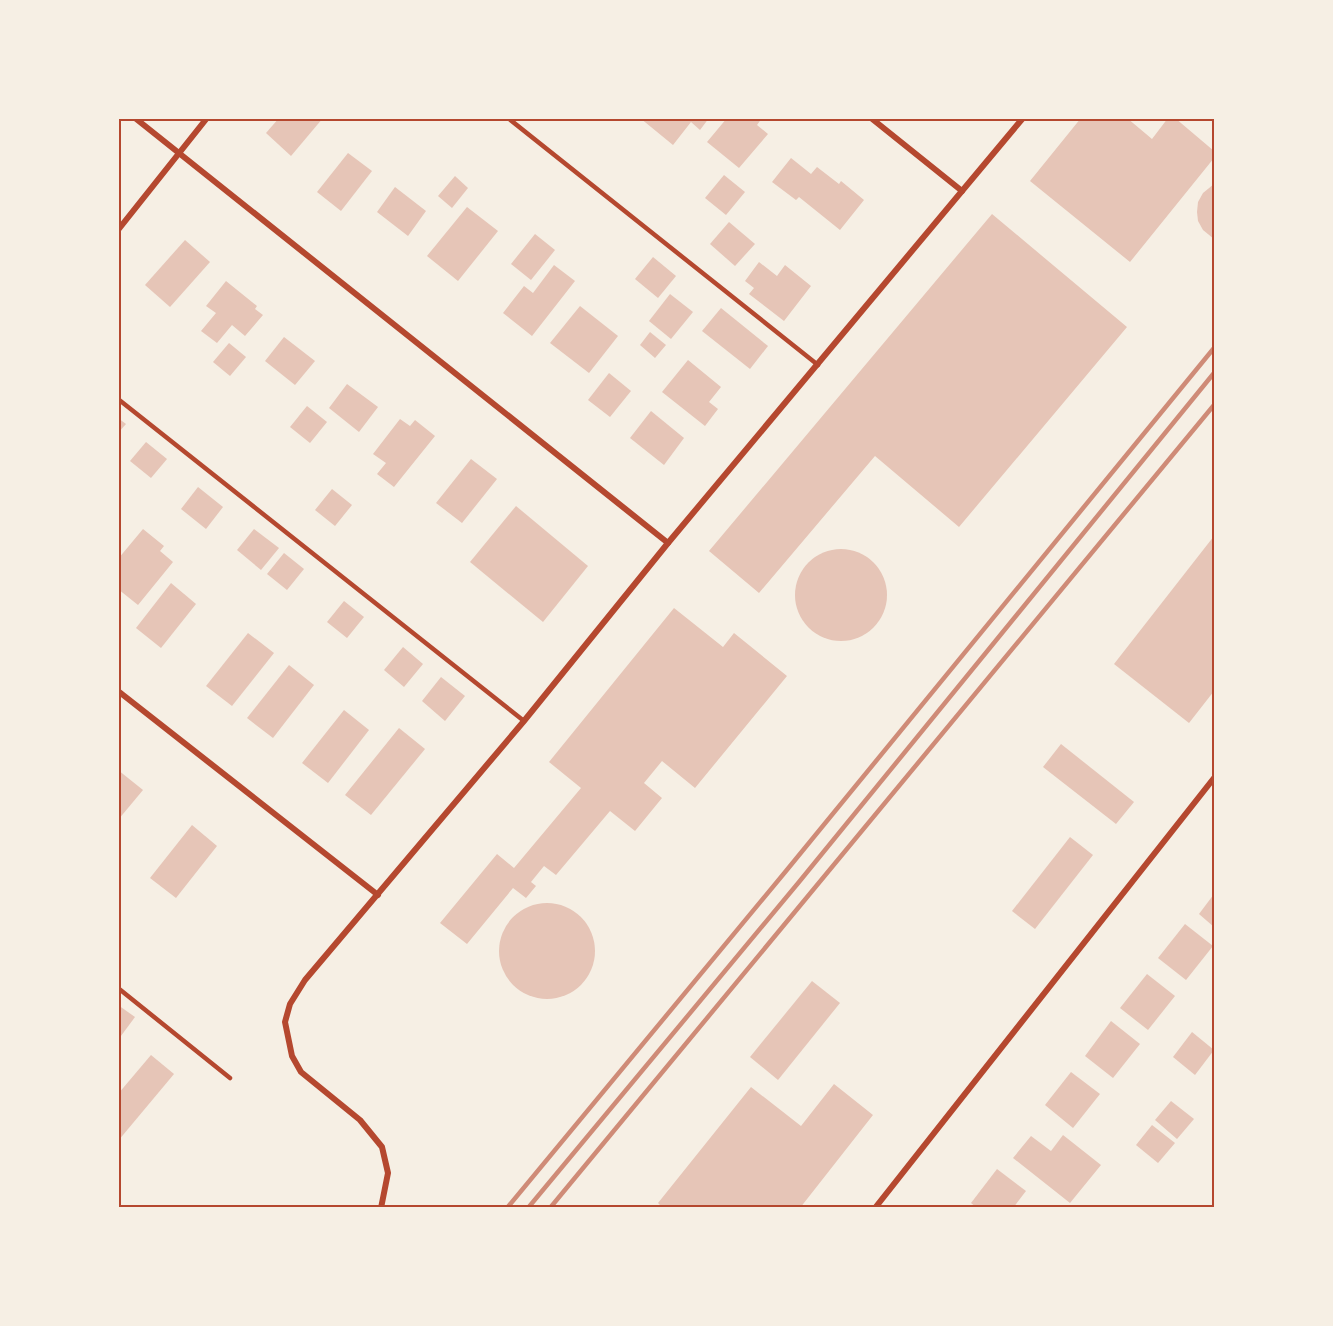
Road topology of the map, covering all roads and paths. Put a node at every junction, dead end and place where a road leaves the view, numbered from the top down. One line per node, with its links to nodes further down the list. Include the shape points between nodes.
1 (135, 118): 6 (street)
2 (207, 118): 6 (street)
3 (508, 118): 9 (lane)
4 (872, 118): 7 (street)
5 (1023, 118): 7 (street)
6 (179, 154): 8 (street); 11 (street)
7 (962, 191): 9 (street)
8 (118, 230)
9 (819, 365): 11 (street)
10 (118, 399): 13 (lane)
11 (668, 543): 13 (street)
12 (118, 691): 15 (street)
13 (524, 721): 15 (street)
14 (1215, 778): 19 (street)
15 (378, 895): 18 (street, via 305,980 290,1004 285,1022 292,1056 301,1072 360,1120 382,1147 388,1173)
16 (118, 988): 17 (lane)
17 (230, 1078)
18 (381, 1208)
19 (875, 1208)

